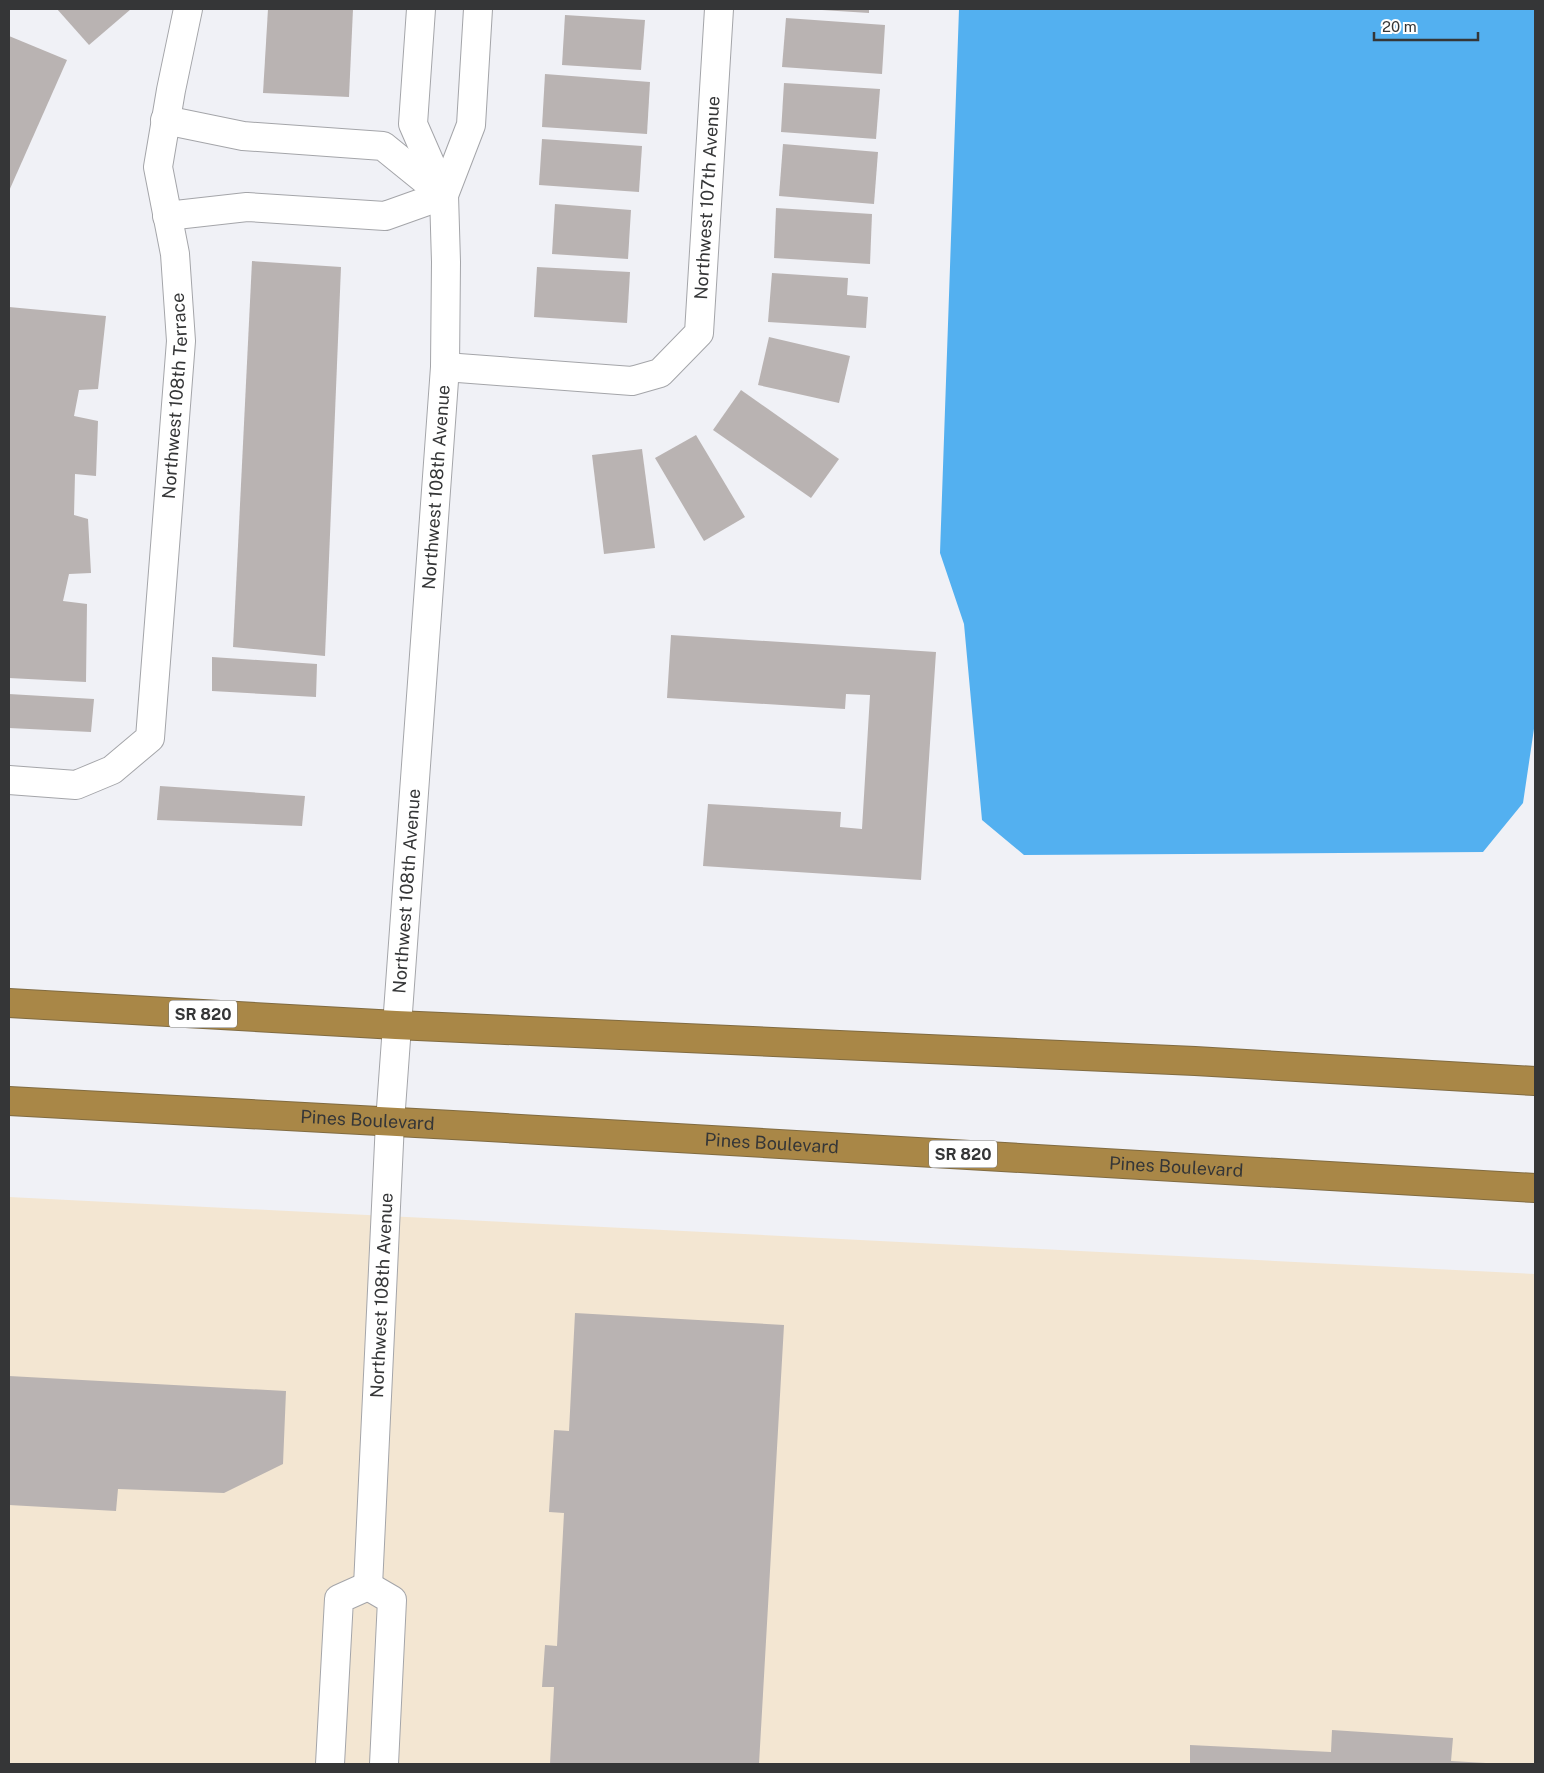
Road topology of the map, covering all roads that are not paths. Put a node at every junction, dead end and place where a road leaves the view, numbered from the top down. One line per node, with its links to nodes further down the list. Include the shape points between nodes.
1 (188, 9): 5 (street, Northwest 108th Terrace)
2 (421, 9): 6 (street, Northwest 108th Avenue, via 413,124)
3 (478, 9): 6 (street, Northwest 108th Avenue, via 471,125)
4 (719, 9): 8 (street, Northwest 107th Avenue, via 700,332 660,373 632,381)
5 (165, 120): 6 (street, via 243,136 383,146); 7 (street, Northwest 108th Terrace, via 158,167)
6 (444, 195): 7 (street, via 385,216 247,207); 8 (street, Northwest 108th Avenue)
7 (167, 216): 9 (street, Northwest 108th Terrace, via 175,254 181,341 150,738 112,770 76,784)
8 (444, 367): 11 (street, Northwest 108th Avenue)
9 (9, 780)
10 (9, 1002): 11 (highway, SR 820)
11 (396, 1025): 12 (highway, SR 820, via 1186,1060); 14 (street, Northwest 108th Avenue)
12 (1535, 1081)
13 (9, 1101): 14 (highway, Pines Boulevard / SR 820)
14 (390, 1122): 15 (highway, Pines Boulevard / SR 820); 16 (street, Northwest 108th Avenue)
15 (1535, 1188)
16 (368, 1586): 17 (street, via 339,1599); 18 (street, via 392,1600)
17 (330, 1764)
18 (384, 1764)

